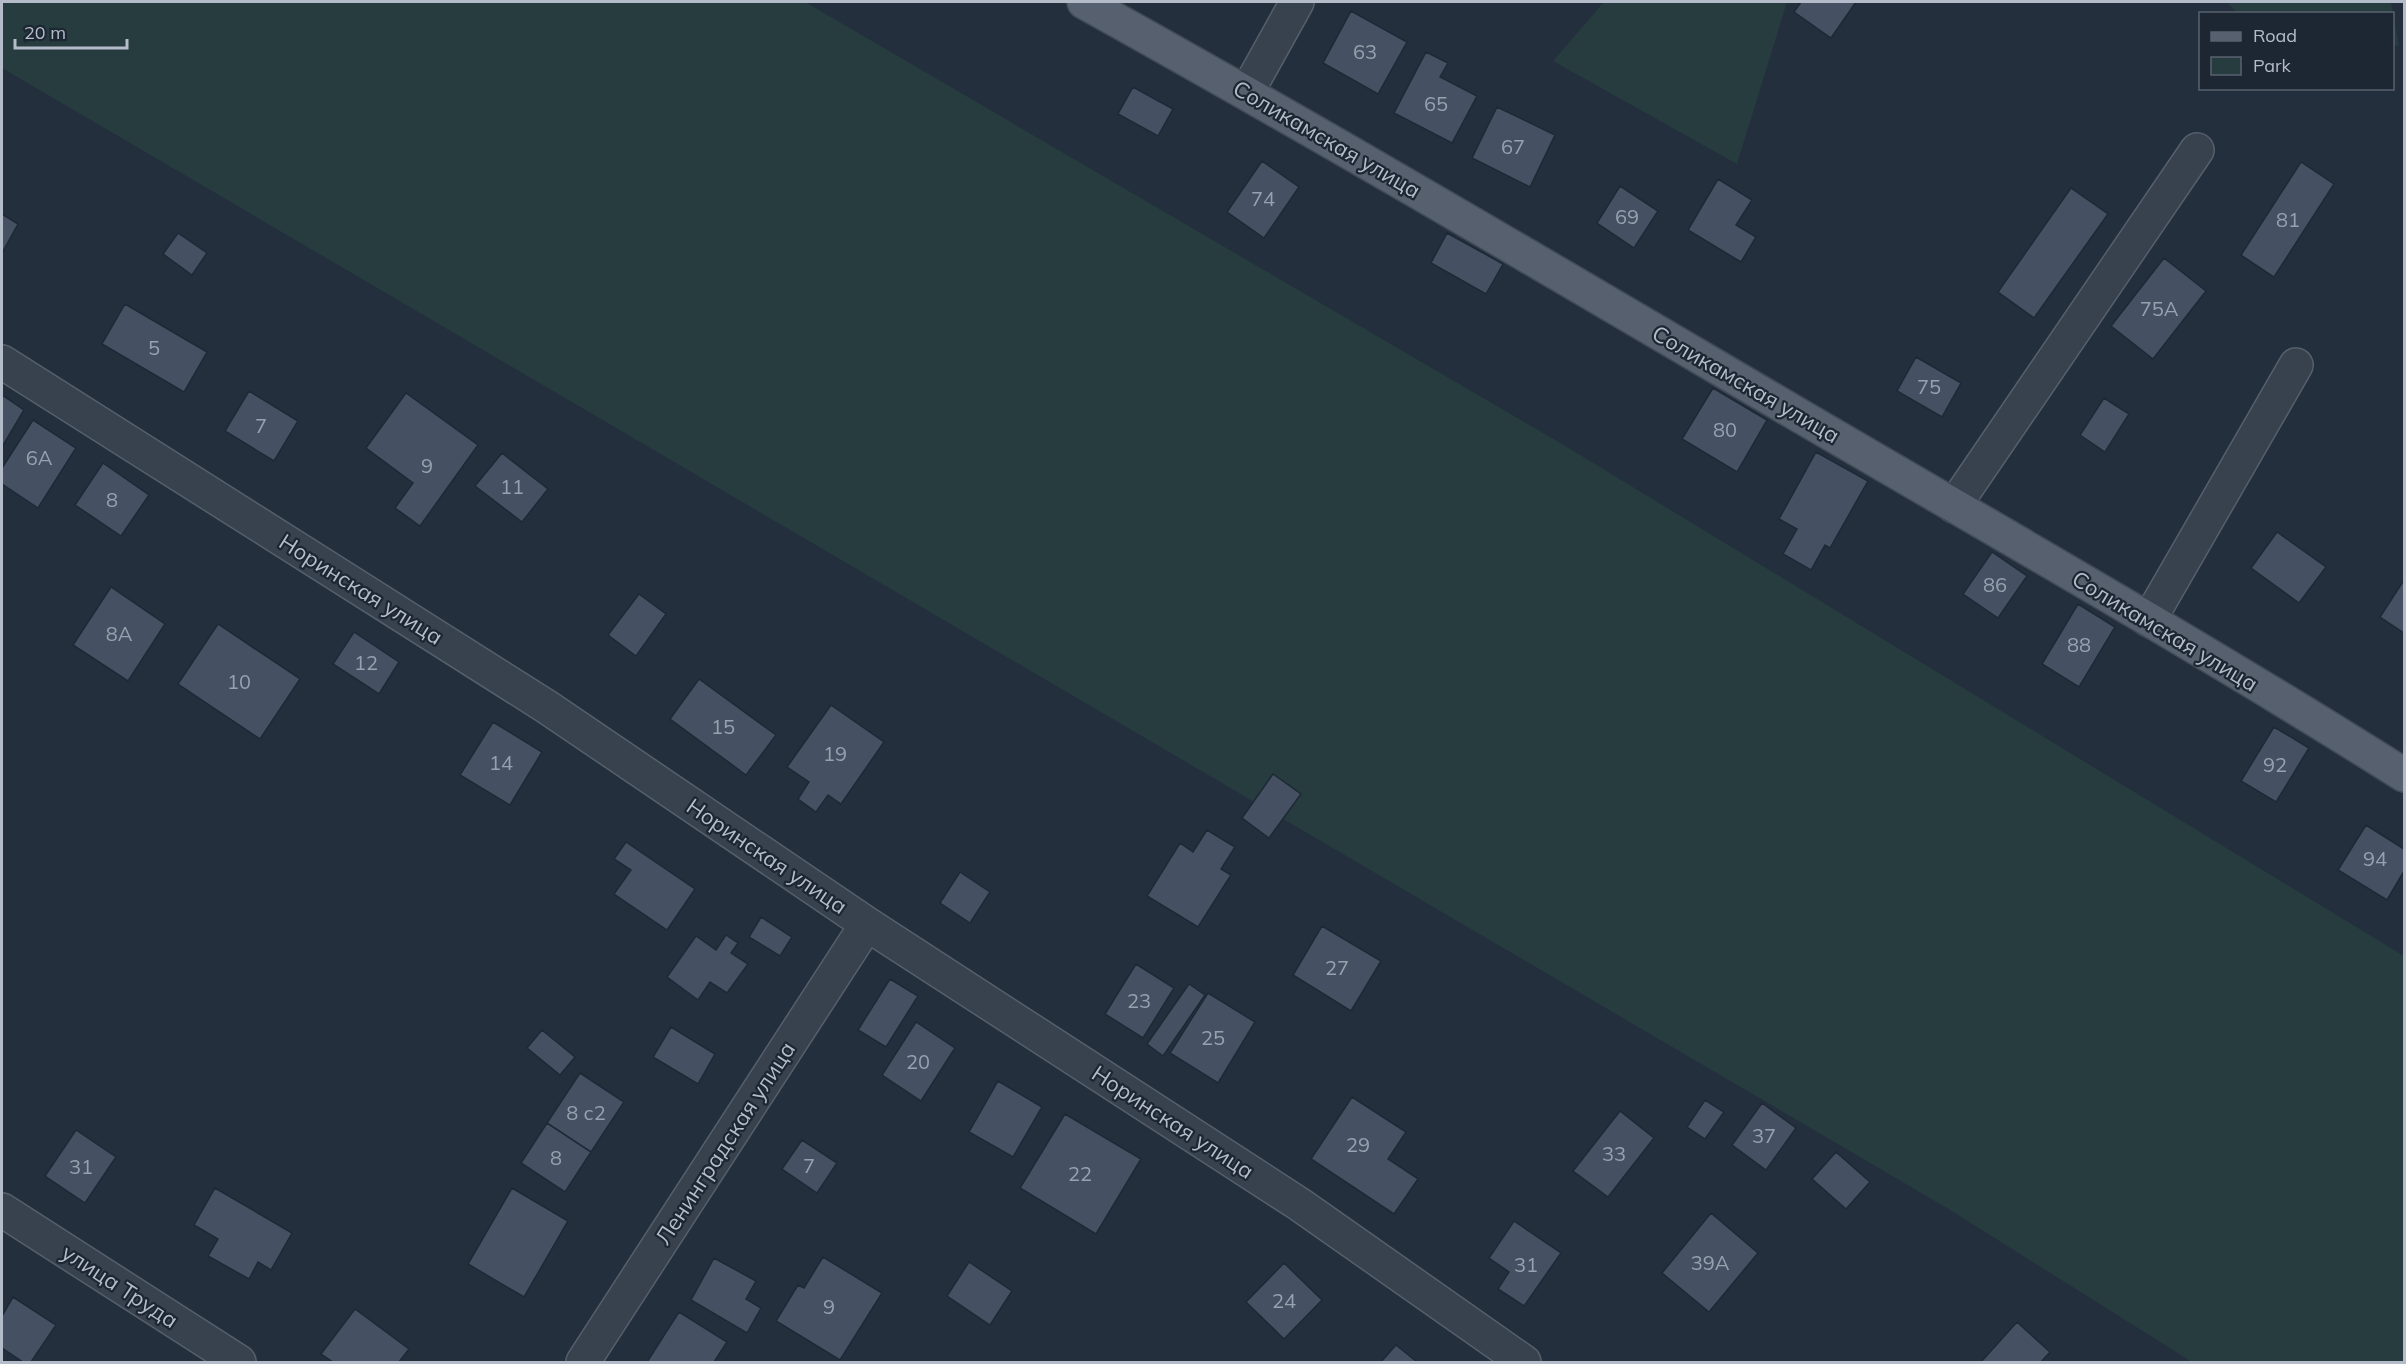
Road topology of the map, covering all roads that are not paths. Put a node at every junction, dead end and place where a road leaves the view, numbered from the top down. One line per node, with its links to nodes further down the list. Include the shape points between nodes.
1 (1084, 2): 3 (main road, Соликамская улица)
2 (1297, 2): 3 (street)
3 (1247, 92): 7 (main road, Соликамская улица)
4 (2197, 150): 7 (street)
5 (2, 362): 10 (street, Норинская улица, via 547,707)
6 (2296, 365): 8 (street)
7 (1954, 506): 8 (main road, Соликамская улица)
8 (2149, 620): 9 (main road, Соликамская улица)
9 (2404, 775)
10 (867, 924): 13 (street, Ленинградская улица); 14 (street, Норинская улица, via 1299,1204)
11 (2, 1210): 12 (street, улица Труда)
12 (239, 1362)
13 (583, 1362)
14 (1524, 1362)

